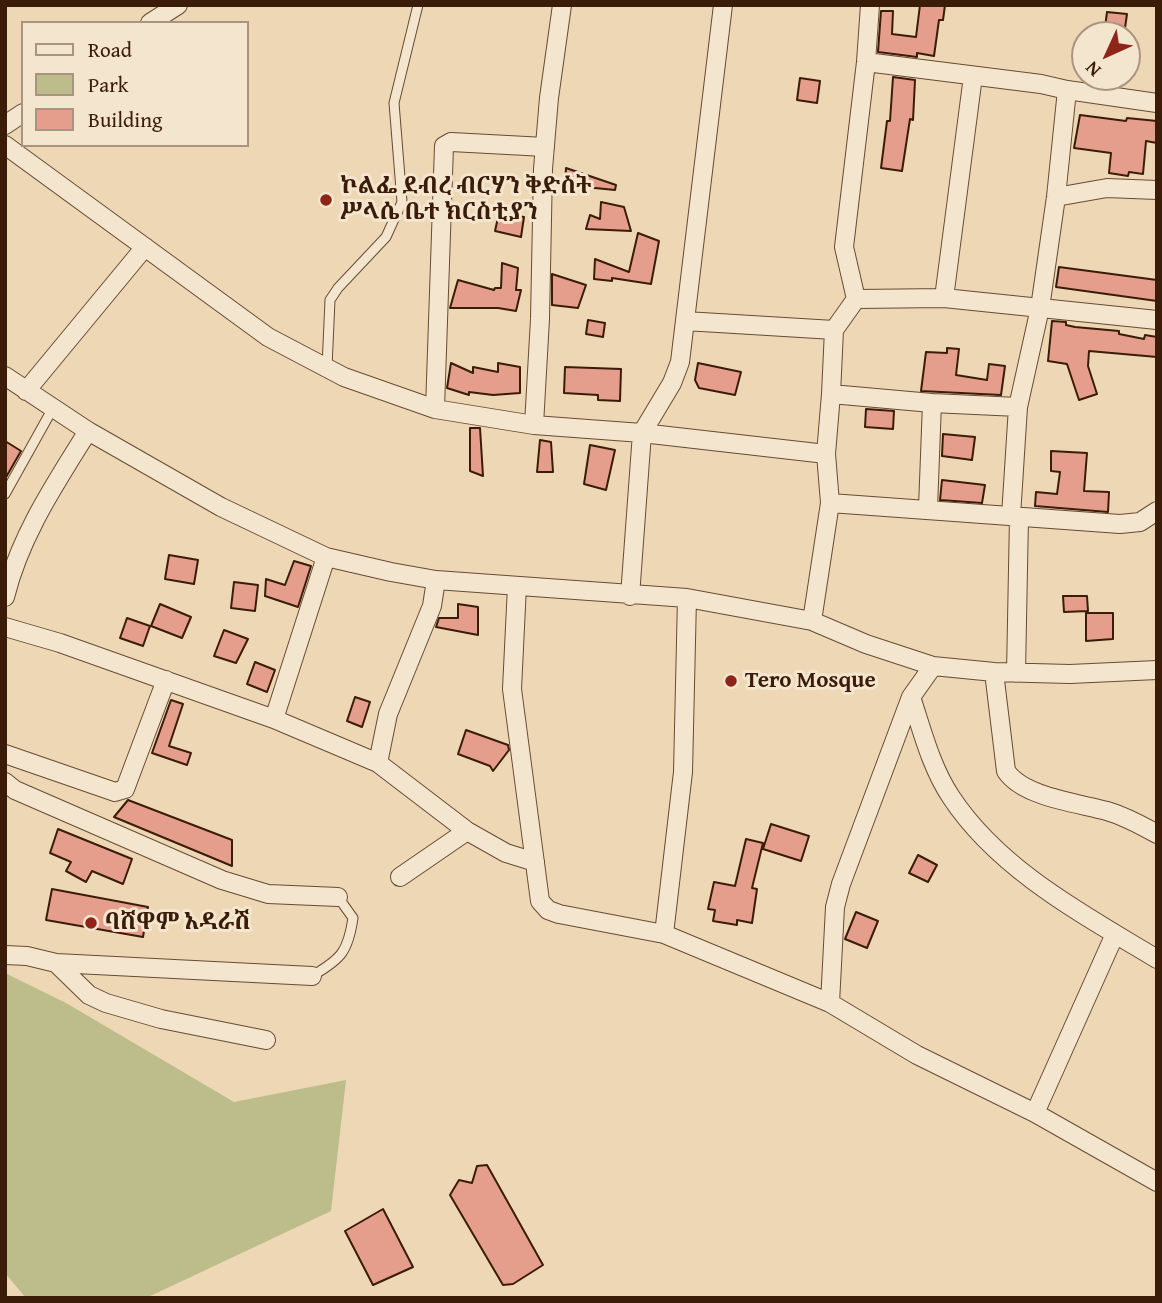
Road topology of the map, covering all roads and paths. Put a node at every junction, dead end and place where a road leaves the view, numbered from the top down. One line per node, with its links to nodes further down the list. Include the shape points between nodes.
1 (178, 5): 6 (street)
2 (418, 5): 24 (lane, via 394,103 402,202 386,237 330,300)
3 (562, 5): 14 (street)
4 (723, 5): 22 (street)
5 (870, 5): 7 (street)
6 (153, 21)
7 (866, 62): 8 (street); 19 (street, via 844,247)
8 (972, 76): 9 (street); 18 (street)
9 (1067, 90): 10 (street); 16 (street)
10 (1157, 103)
11 (21, 114): 12 (street)
12 (5, 125)
13 (5, 145): 17 (street)
14 (545, 147): 31 (street, via 451,142 444,146); 32 (street)
15 (1157, 190): 16 (street, via 1107,188)
16 (1056, 197): 20 (street)
17 (145, 247): 24 (street, via 268,337); 26 (street)
18 (944, 298): 19 (street); 20 (street)
19 (856, 299): 23 (street)
20 (1040, 308): 21 (street); 29 (street)
21 (1157, 320)
22 (685, 321): 23 (street); 34 (street, via 680,362 672,383)
23 (834, 330): 27 (street)
24 (327, 369): 31 (street)
25 (5, 376): 26 (street)
26 (26, 391): 30 (street)
27 (831, 394): 28 (street); 35 (street)
28 (932, 403): 29 (street); 38 (street)
29 (1017, 407): 40 (street)
30 (53, 408): 33 (street); 36 (lane)
31 (435, 409): 32 (street)
32 (534, 425): 34 (street)
33 (88, 431): 41 (street, via 221,507); 45 (street, via 24,541)
34 (642, 433): 35 (street); 44 (street)
35 (825, 454): 37 (street)
36 (5, 494)
37 (830, 503): 38 (street); 47 (street)
38 (928, 508): 40 (street)
39 (1157, 511): 40 (street, via 1140,522 1120,524)
40 (1015, 517): 52 (street)
41 (326, 557): 42 (street); 55 (street)
42 (436, 580): 43 (street); 57 (street, via 432,606 388,714)
43 (517, 586): 44 (street); 61 (street, via 512,689)
44 (631, 596): 46 (street)
45 (5, 597)
46 (687, 598): 47 (street); 65 (street, via 683,772)
47 (812, 621): 49 (street)
48 (5, 627): 53 (street)
49 (933, 666): 51 (street); 54 (street)
50 (1157, 670): 52 (street)
51 (994, 672): 52 (street); 60 (street, via 1006,771 1013,780 1027,789 1109,812)
52 (1016, 673)
53 (166, 680): 55 (street); 56 (street, via 121,792)
54 (911, 697): 64 (street, via 941,779 971,822 1026,874); 70 (street, via 841,884 835,907)
55 (274, 719): 57 (street)
56 (5, 754)
57 (378, 763): 59 (street)
58 (5, 782): 63 (street, via 222,880 268,894)
59 (467, 831): 61 (street, via 506,853); 62 (street)
60 (1157, 834)
61 (535, 862): 65 (street, via 540,901 548,910)
62 (400, 877)
63 (338, 897): 69 (lane, via 353,918 349,944 332,965)
64 (1115, 933): 67 (street); 72 (street)
65 (664, 934): 70 (street)
66 (5, 955): 68 (street)
67 (1157, 959)
68 (56, 963): 69 (street); 71 (street, via 89,995 106,1003)
69 (312, 976)
70 (830, 1003): 72 (street, via 917,1055)
71 (266, 1040)
72 (1035, 1113): 73 (street)
73 (1157, 1182)

